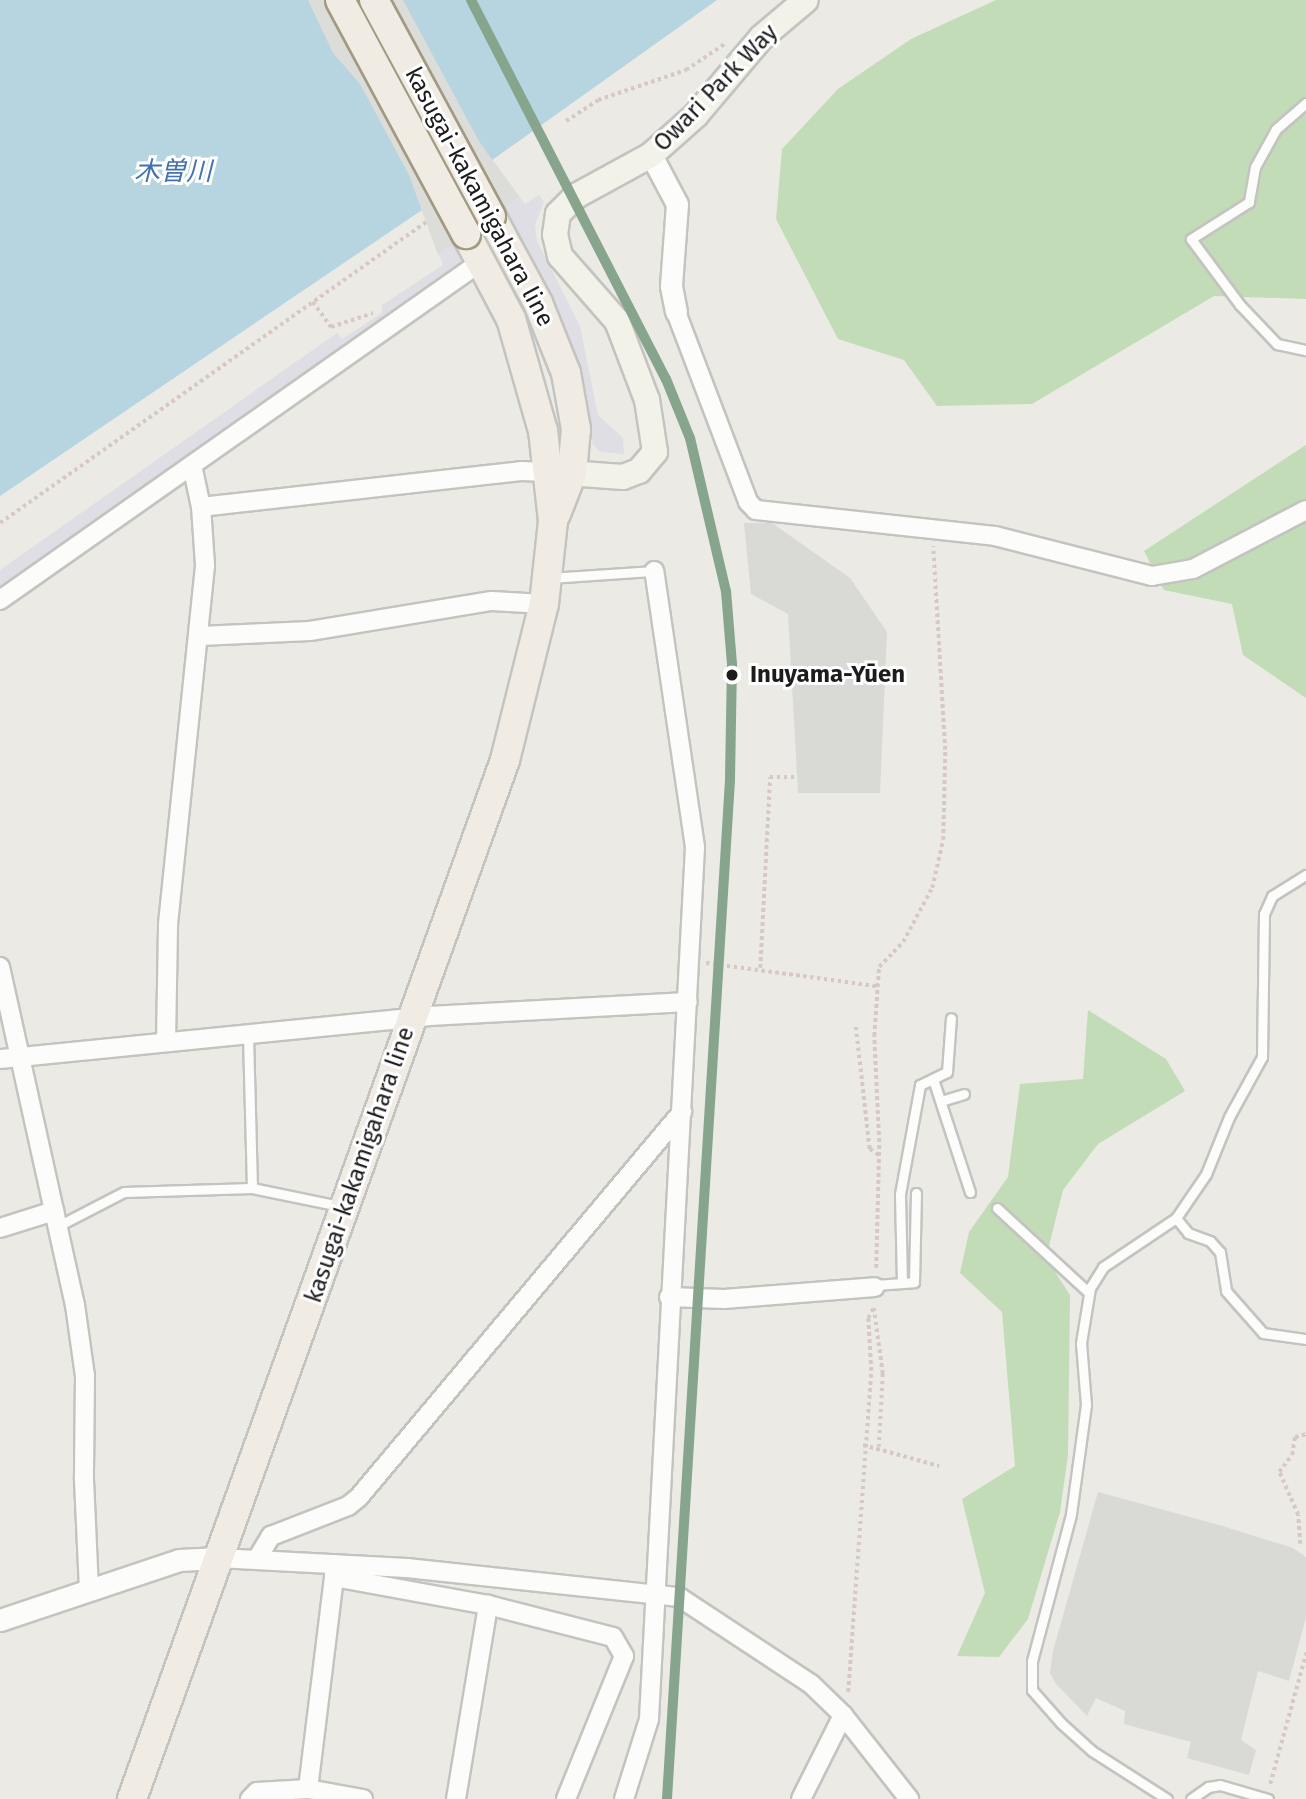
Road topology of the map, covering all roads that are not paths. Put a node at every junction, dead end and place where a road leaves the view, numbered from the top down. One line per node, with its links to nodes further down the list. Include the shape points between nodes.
1 (340, 0): 6 (main road, kasugai-kakamigahara line, bridge)
2 (374, 0): 6 (main road, kasugai-kakamigahara line, bridge, via 421,88)
3 (806, 0): 5 (main road, Owari Park Way, via 762,37 695,115)
4 (1306, 103): 9 (lane, via 1276,129 1255,167 1249,202 1191,239 1240,305 1277,344)
5 (651, 155): 8 (street, via 677,204 671,286); 11 (main road, Owari Park Way, via 576,196 558,214 555,235 560,256 617,321 655,432 655,452 639,471 616,477)
6 (480, 225): 7 (main road, kasugai-kakamigahara line); 11 (main road, kasugai-kakamigahara line, via 538,303 566,373 576,429)
7 (482, 261): 10 (street); 11 (main road, kasugai-kakamigahara line, via 511,319)
8 (676, 312): 13 (street, via 748,502 771,518 933,527 1036,544 1152,576 1174,576)
9 (1306, 350)
10 (192, 465): 12 (street); 16 (street)
11 (561, 472): 12 (street, via 521,471); 15 (main road, kasugai-kakamigahara line)
12 (201, 507): 17 (street, via 205,565)
13 (1306, 510)
14 (654, 571): 15 (lane); 20 (street, via 695,846)
15 (546, 591): 17 (street, via 310,631); 22 (main road, kasugai-kakamigahara line, via 505,760)
16 (0, 600)
17 (200, 636): 24 (street, via 168,924)
18 (1306, 875): 36 (lane, via 1272,897 1264,914 1266,978 1259,1070 1229,1118 1206,1174)
19 (0, 967): 25 (street)
20 (688, 1002): 22 (street); 30 (street)
21 (951, 1018): 27 (lane, via 947,1072)
22 (410, 1021): 23 (street); 34 (main road, kasugai-kakamigahara line)
23 (248, 1035): 24 (street); 31 (lane)
24 (166, 1042): 25 (street)
25 (20, 1057): 26 (street); 37 (street)
26 (0, 1059)
27 (933, 1079): 29 (lane); 39 (lane, via 920,1085 900,1194)
28 (964, 1094): 29 (lane)
29 (941, 1101): 32 (lane)
30 (682, 1112): 42 (street); 45 (street, via 359,1497 348,1506 271,1536)
31 (252, 1188): 34 (lane); 37 (lane, via 124,1192)
32 (970, 1192)
33 (916, 1193): 39 (lane, via 914,1282)
34 (345, 1208): 44 (main road, kasugai-kakamigahara line)
35 (997, 1208): 41 (lane)
36 (1176, 1218): 41 (lane, via 1103,1267); 43 (lane, via 1188,1233 1210,1241 1220,1252 1226,1291 1263,1333)
37 (56, 1219): 38 (street); 47 (street, via 85,1376)
38 (0, 1228)
39 (902, 1283): 40 (lane)
40 (875, 1286): 42 (street, via 724,1299)
41 (1089, 1293): 62 (lane, via 1081,1343 1086,1405 1071,1514 1032,1661 1032,1690 1091,1751)
42 (670, 1297): 48 (street)
43 (1305, 1339)
44 (218, 1558): 45 (street); 47 (street, via 179,1560); 54 (main road, kasugai-kakamigahara line)
45 (257, 1559): 46 (street)
46 (334, 1570): 48 (street); 49 (street); 53 (street)
47 (89, 1590): 50 (street)
48 (656, 1594): 51 (street, via 690,1603 811,1684); 59 (street, via 649,1719)
49 (488, 1605): 57 (street); 58 (street, via 613,1637 624,1656)
50 (0, 1620)
51 (843, 1714): 60 (street); 61 (street)
52 (1208, 1787): 63 (lane); 64 (lane); 65 (lane, via 1220,1785)
53 (307, 1789): 55 (street, via 257,1792); 56 (street)
54 (132, 1799)
55 (250, 1799)
56 (363, 1799)
57 (456, 1799)
58 (566, 1799)
59 (624, 1799)
60 (800, 1799)
61 (909, 1799)
62 (1167, 1799)
63 (1191, 1799)
64 (1211, 1799)
65 (1268, 1799)

